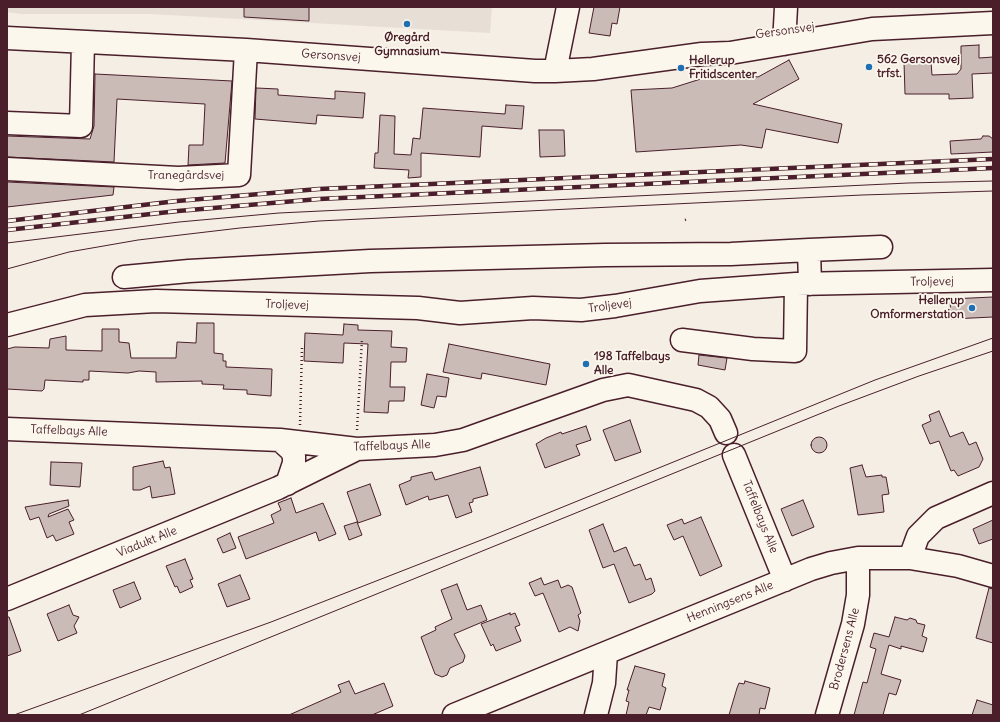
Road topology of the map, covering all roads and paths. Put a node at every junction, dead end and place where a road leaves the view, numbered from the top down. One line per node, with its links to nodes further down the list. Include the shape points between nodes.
1 (568, 7): 8 (street)
2 (786, 7): 4 (street)
3 (993, 23): 4 (street, Gersonsvej)
4 (784, 36): 8 (street, Gersonsvej, via 730,53)
5 (7, 38): 6 (street, Gersonsvej)
6 (83, 42): 7 (street, Gersonsvej); 9 (street, via 81,126)
7 (246, 50): 8 (street, Gersonsvej); 10 (street, Tranegårdsvej, via 239,175 178,178)
8 (556, 71)
9 (7, 123)
10 (7, 169)
11 (881, 247): 12 (street)
12 (808, 250): 13 (street); 17 (street)
13 (731, 254): 14 (street, via 370,261); 18 (street)
14 (226, 270): 15 (street); 19 (street)
15 (124, 277)
16 (993, 280): 17 (street, Troljevej)
17 (803, 284): 18 (street, Troljevej); 22 (street, via 795,351 753,349)
18 (732, 289): 19 (street, Troljevej, via 700,291 581,310 533,308 460,313 418,308)
19 (226, 303): 20 (street, Troljevej, via 156,301 85,305)
20 (7, 326)
21 (362, 339): 27 (path)
22 (682, 340)
23 (302, 347): 26 (path)
24 (7, 429): 26 (street, Taffelbays Alle)
25 (726, 433): 27 (street, Taffelbays Alle, via 720,419 709,407 696,400 628,386 602,390 463,440 435,445)
26 (290, 440): 27 (street, Taffelbays Alle); 29 (street, via 294,463)
27 (357, 449): 29 (street, Viadukt Alle)
28 (734, 455): 34 (street, Taffelbays Alle)
29 (287, 484): 35 (street, Viadukt Alle)
30 (993, 493): 32 (street, via 936,518 918,536)
31 (858, 558): 32 (street, Henningsens Alle); 34 (street, Henningsens Alle, via 831,563); 39 (street, Brodersens Alle, via 858,595 853,624)
32 (910, 558): 33 (street, Henningsens Alle, via 958,566)
33 (993, 576)
34 (786, 580): 36 (street, Henningsens Alle)
35 (7, 599)
36 (606, 654): 37 (street, Henningsens Alle); 38 (street, via 604,683)
37 (454, 715)
38 (596, 715)
39 (827, 715)

